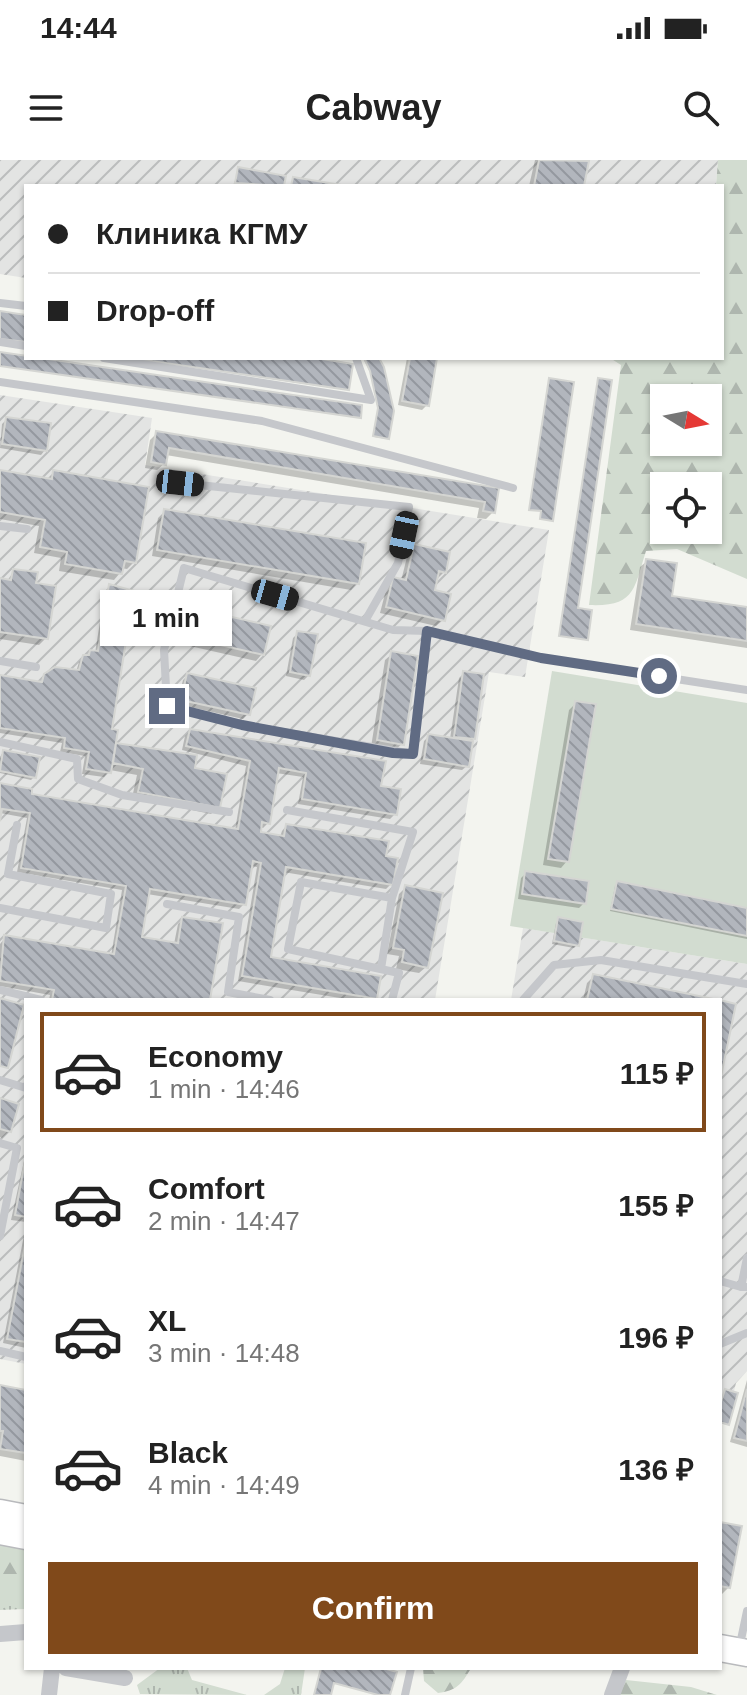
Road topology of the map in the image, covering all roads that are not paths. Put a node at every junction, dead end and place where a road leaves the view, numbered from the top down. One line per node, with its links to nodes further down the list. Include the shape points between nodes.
1 (0, 303): 2 (lane)
2 (24, 306)
3 (0, 342): 4 (lane)
4 (24, 346)
5 (117, 360): 6 (lane, via 371,400)
6 (357, 360)
7 (0, 382): 9 (lane, via 262,421)
8 (180, 483): 12 (lane, via 409,507 398,563)
9 (513, 488)
10 (0, 526): 11 (lane)
11 (27, 529)
12 (365, 621): 13 (lane, via 393,630); 13 (lane, via 184,568 164,650 167,706 242,725 413,754)
13 (427, 631): 16 (lane, via 541,658)
14 (0, 661): 15 (lane)
15 (36, 667)
16 (747, 690)
17 (0, 742): 19 (lane, via 77,759 78,779 122,795)
18 (287, 810): 21 (lane, via 413,832)
19 (229, 812)
20 (17, 825): 23 (lane, via 8,874 111,894 106,928)
21 (392, 898): 24 (lane); 24 (lane, via 301,882 288,949)
22 (167, 904): 28 (lane, via 239,917 228,992)
23 (0, 908)
24 (381, 969): 29 (lane, via 399,973)
25 (747, 984): 30 (lane, via 601,960 554,965)
26 (0, 990): 27 (lane)
27 (33, 998)
28 (260, 998)
29 (393, 998)
30 (525, 998)
31 (0, 1080): 32 (lane)
32 (24, 1087)
33 (0, 1143): 34 (lane, via 17,1148)
34 (0, 1236)
35 (747, 1258): 37 (lane)
36 (722, 1282): 37 (lane)
37 (744, 1287)
38 (747, 1333): 39 (lane)
39 (722, 1343)
40 (0, 1351): 41 (lane)
41 (24, 1357)
42 (0, 1513): 43 (highway)
43 (24, 1518)
44 (0, 1531): 45 (highway)
45 (24, 1536)
46 (747, 1611): 49 (lane)
47 (24, 1632): 48 (street)
48 (0, 1634)
49 (734, 1658)
50 (52, 1670): 55 (street)
51 (78, 1670): 54 (street)
52 (411, 1670): 56 (lane)
53 (621, 1670): 57 (street)
54 (125, 1678)
55 (49, 1695)
56 (405, 1695)
57 (612, 1695)

